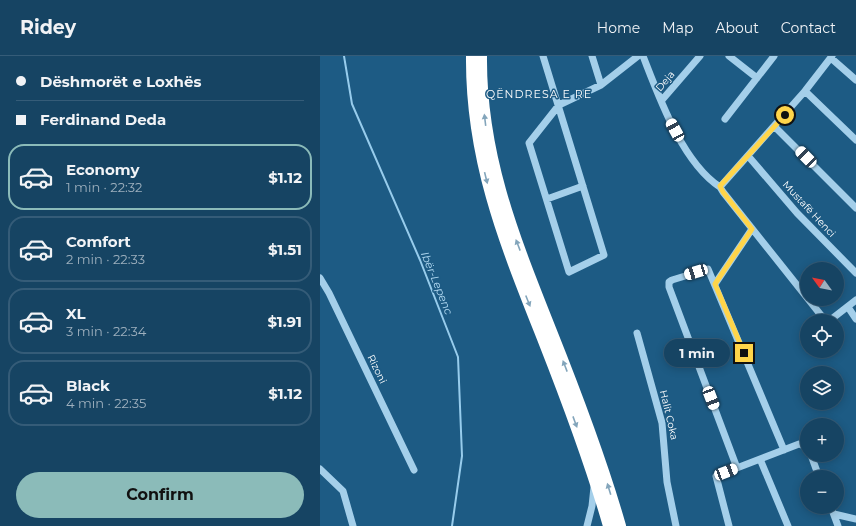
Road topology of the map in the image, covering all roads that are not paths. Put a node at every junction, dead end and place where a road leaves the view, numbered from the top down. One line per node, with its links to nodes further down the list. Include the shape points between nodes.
1 (472, 56): 39 (highway, one-way to 39, via 473,100 478,139 497,219)
2 (481, 56): 46 (highway, one-way to 2, via 599,458 514,234 495,176 484,116)
3 (543, 56): 16 (street)
4 (592, 56): 13 (street)
5 (638, 56): 13 (street)
6 (643, 56): 15 (street)
7 (700, 56): 15 (street, Deja)
8 (729, 56): 11 (street)
9 (774, 56): 11 (street)
10 (831, 57): 12 (street); 14 (street)
11 (757, 78): 17 (street)
12 (856, 80)
13 (601, 85): 16 (street)
14 (805, 92): 18 (street); 19 (street)
15 (662, 100): 22 (street, via 682,144 701,169)
16 (558, 105): 21 (street); 23 (street, via 529,143)
17 (725, 119)
18 (775, 127): 20 (street); 24 (street)
19 (856, 140)
20 (749, 157): 22 (street); 26 (street, Mustafë Henci, via 797,213)
21 (583, 186): 23 (street); 23 (street, via 604,255 570,272)
22 (720, 186): 25 (street)
23 (547, 199)
24 (856, 208)
25 (752, 229): 28 (street); 30 (street, via 824,319 829,321)
26 (856, 273)
27 (320, 278): 38 (street, Rizoni)
28 (715, 284): 34 (street); 36 (street, via 708,269 672,280 669,284)
29 (856, 300): 30 (street)
30 (848, 308): 31 (street)
31 (856, 318)
32 (637, 333): 47 (street, Halit Coka, via 662,422 667,482)
33 (800, 445): 34 (street)
34 (784, 450): 35 (street)
35 (760, 459): 36 (street); 49 (street)
36 (737, 468): 48 (street, via 716,476)
37 (320, 469): 43 (street, via 343,491)
38 (414, 470)
39 (595, 480): 44 (street); 45 (highway)
40 (834, 514): 50 (street)
41 (843, 514): 42 (street)
42 (856, 519)
43 (352, 526)
44 (587, 526)
45 (609, 526)
46 (620, 526)
47 (676, 526)
48 (729, 526)
49 (788, 526)
50 (838, 526)

